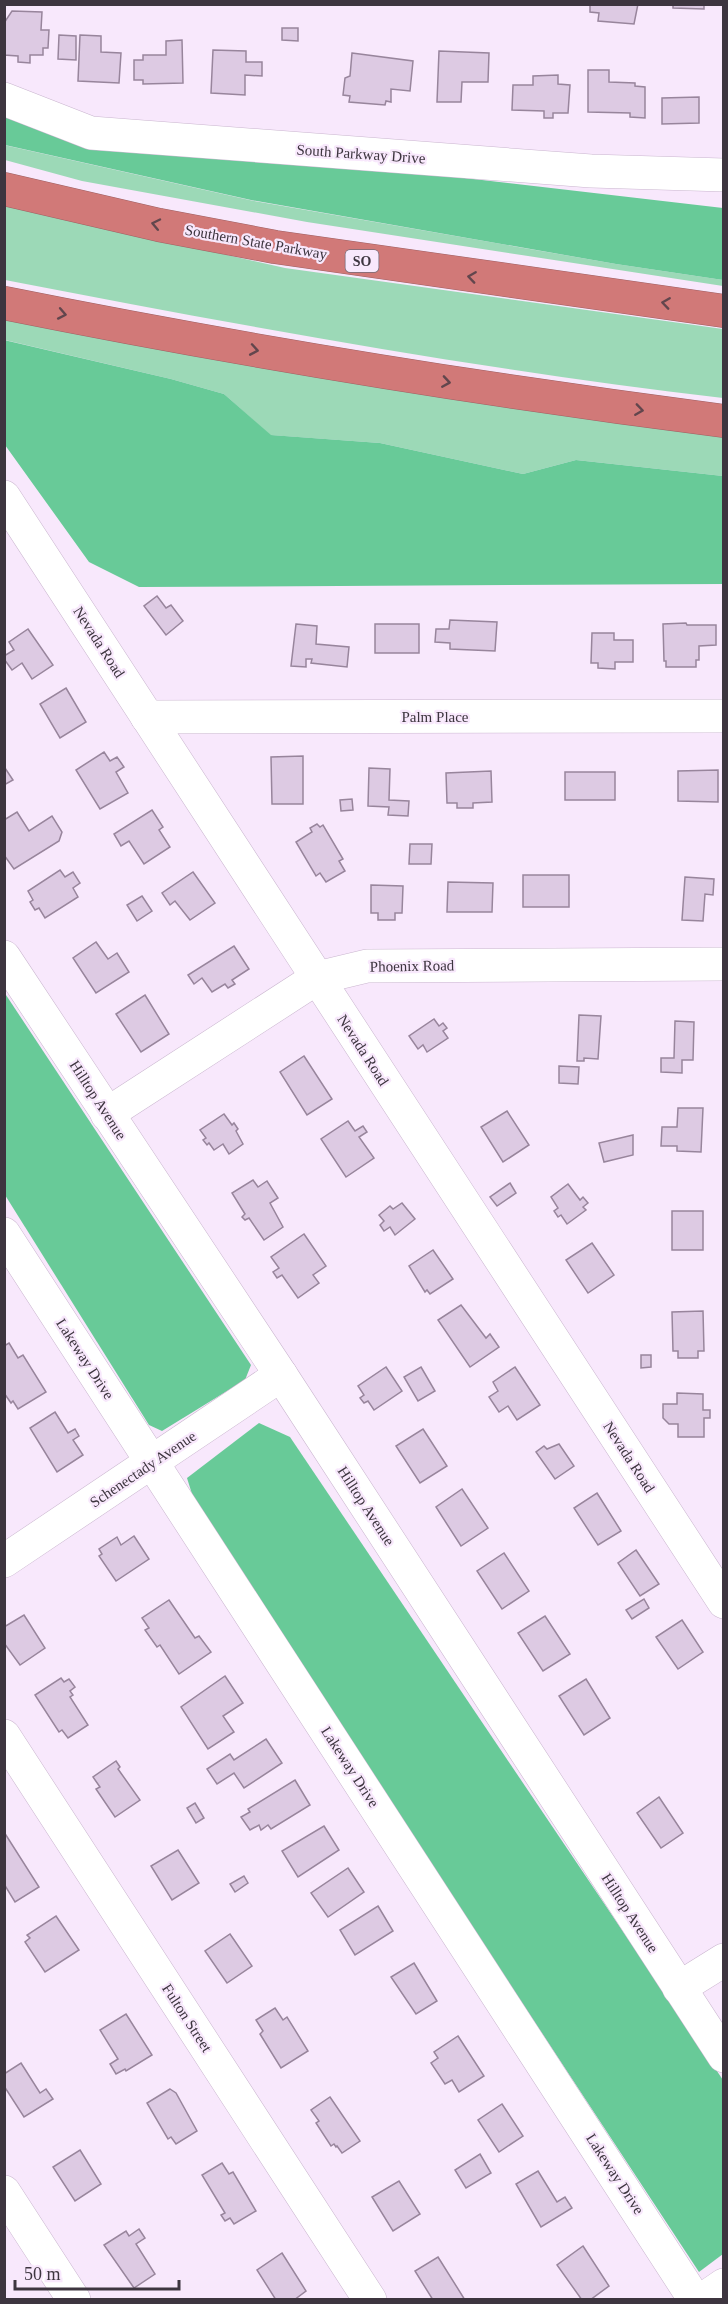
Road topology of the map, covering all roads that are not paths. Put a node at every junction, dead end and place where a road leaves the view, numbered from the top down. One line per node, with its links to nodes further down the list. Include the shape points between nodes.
1 (4, 99): 2 (street, South Parkway Drive, via 91,133 579,170)
2 (723, 175)
3 (4, 189): 5 (highway, Southern State Parkway / SO, one-way to 3, via 275,247)
4 (4, 303): 6 (highway, one-way to 6, via 401,375)
5 (723, 311)
6 (723, 421)
7 (4, 497): 8 (street, Nevada Road)
8 (147, 717): 9 (street, Palm Place); 12 (street, Nevada Road)
9 (723, 717)
10 (4, 957): 13 (street, Hilltop Avenue)
11 (723, 964): 12 (street, Phoenix Road, via 367,966)
12 (317, 978): 13 (street, Phoenix Road); 18 (street, Nevada Road)
13 (107, 1114): 15 (street, Hilltop Avenue)
14 (4, 1234): 16 (street, Lakeway Drive)
15 (281, 1376): 16 (street, Schenectady Avenue); 21 (street, Hilltop Avenue)
16 (152, 1464): 17 (street, Schenectady Avenue); 27 (street, Lakeway Drive)
17 (4, 1561)
18 (723, 1602)
19 (4, 1736): 26 (street, Fulton Street)
20 (723, 1960): 21 (street)
21 (679, 1988): 22 (street, Hilltop Avenue)
22 (723, 2056)
23 (4, 2192): 25 (street)
24 (723, 2285): 28 (street)
25 (74, 2300)
26 (370, 2300)
27 (695, 2300)
28 (702, 2300)

